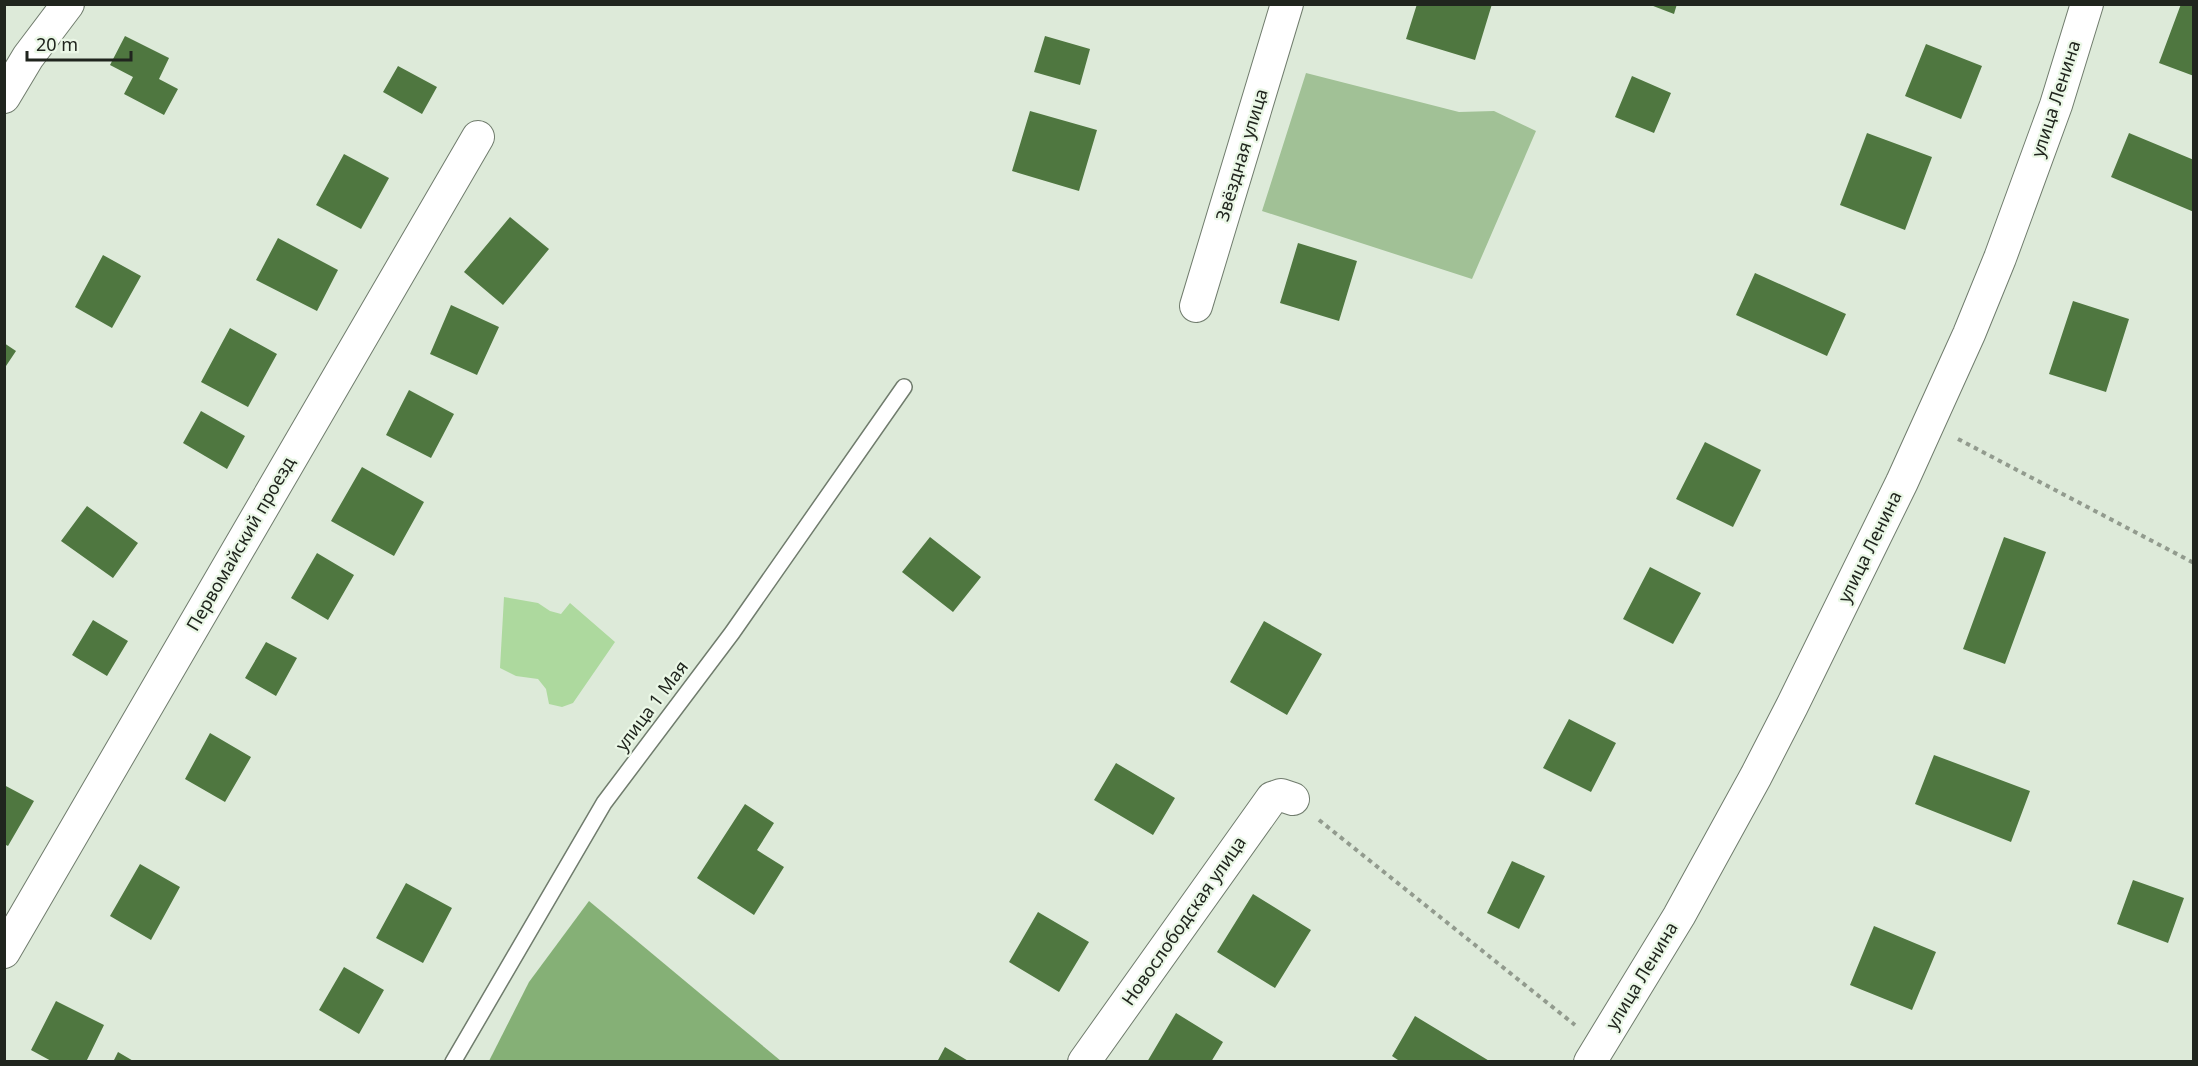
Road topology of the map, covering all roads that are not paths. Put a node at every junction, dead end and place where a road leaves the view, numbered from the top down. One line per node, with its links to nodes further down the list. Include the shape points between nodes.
1 (68, 4): 4 (street)
2 (1287, 4): 6 (street, Звёздная улица)
3 (2087, 4): 10 (street, улица Ленина, via 2056,105 2000,258 1929,423 1756,776)
4 (4, 97)
5 (478, 137): 9 (street, Первомайский проезд)
6 (1196, 306)
7 (904, 387): 11 (lane, улица 1 Мая, via 732,633 604,803)
8 (1293, 799): 12 (street, Новослободская улица, via 1281,795 1272,798)
9 (4, 952)
10 (1595, 1053)
11 (453, 1062)
12 (1084, 1062)

